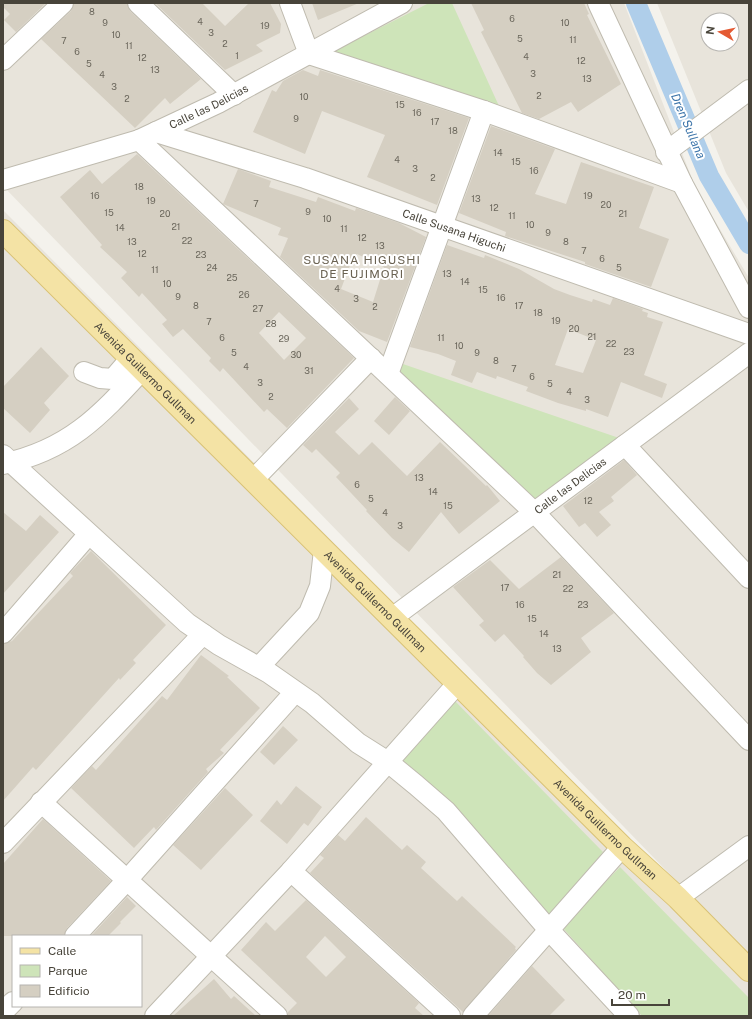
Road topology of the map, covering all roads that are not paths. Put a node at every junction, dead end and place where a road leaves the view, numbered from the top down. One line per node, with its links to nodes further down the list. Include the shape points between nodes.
1 (63, 3): 7 (street)
2 (138, 3): 9 (street)
3 (290, 3): 6 (street)
4 (402, 3): 6 (street, Calle las Delicias)
5 (598, 3): 12 (street)
6 (309, 54): 9 (street, Calle las Delicias); 10 (street)
7 (3, 60)
8 (749, 90): 12 (street)
9 (234, 95): 11 (street, Calle las Delicias)
10 (484, 111): 14 (street); 15 (street)
11 (148, 136): 13 (street, Calle las Delicias); 15 (street, Calle Susana Higuchi, via 305,178); 20 (street)
12 (670, 149): 14 (street)
13 (3, 180)
14 (682, 183): 17 (street)
15 (442, 226): 18 (street, Calle Susana Higuchi); 23 (street)
16 (3, 231): 21 (main road, Avenida Guillermo Gullman)
17 (749, 308)
18 (749, 334)
19 (749, 354): 24 (street, Calle las Delicias)
20 (371, 358): 23 (street); 26 (street)
21 (136, 364): 22 (street, via 113,379 100,378); 25 (street, via 106,408 70,437 31,457); 26 (main road, Avenida Guillermo Gullman)
22 (84, 372)
23 (388, 374): 27 (street)
24 (625, 445): 27 (street, Calle las Delicias); 30 (street)
25 (6, 460): 28 (street)
26 (253, 480): 29 (main road, Avenida Guillermo Gullman)
27 (535, 513): 31 (street, Calle las Delicias); 37 (street)
28 (88, 535): 32 (street); 33 (street, via 172,611)
29 (324, 550): 31 (main road, Avenida Guillermo Gullman); 34 (street, via 320,586 309,613)
30 (749, 578)
31 (392, 618): 35 (main road, Avenida Guillermo Gullman)
32 (3, 633)
33 (204, 634): 34 (street); 39 (street)
34 (259, 667): 36 (street)
35 (458, 683): 38 (street); 42 (main road, Avenida Guillermo Gullman)
36 (296, 692): 38 (street, via 358,743); 44 (street)
37 (749, 740)
38 (388, 762): 43 (street); 46 (street, via 446,811)
39 (41, 802): 40 (street); 44 (street)
40 (3, 843)
41 (749, 846): 45 (street)
42 (622, 847): 45 (main road, Avenida Guillermo Gullman); 46 (street)
43 (291, 871): 48 (street); 54 (street)
44 (127, 880): 47 (street); 48 (street)
45 (678, 898): 49 (main road, Avenida Guillermo Gullman)
46 (549, 930): 55 (street); 56 (street)
47 (76, 935)
48 (212, 957): 52 (street); 53 (street)
49 (749, 970)
50 (12, 1003): 51 (street)
51 (3, 1012)
52 (155, 1016)
53 (277, 1016)
54 (450, 1016)
55 (473, 1016)
56 (629, 1016)

